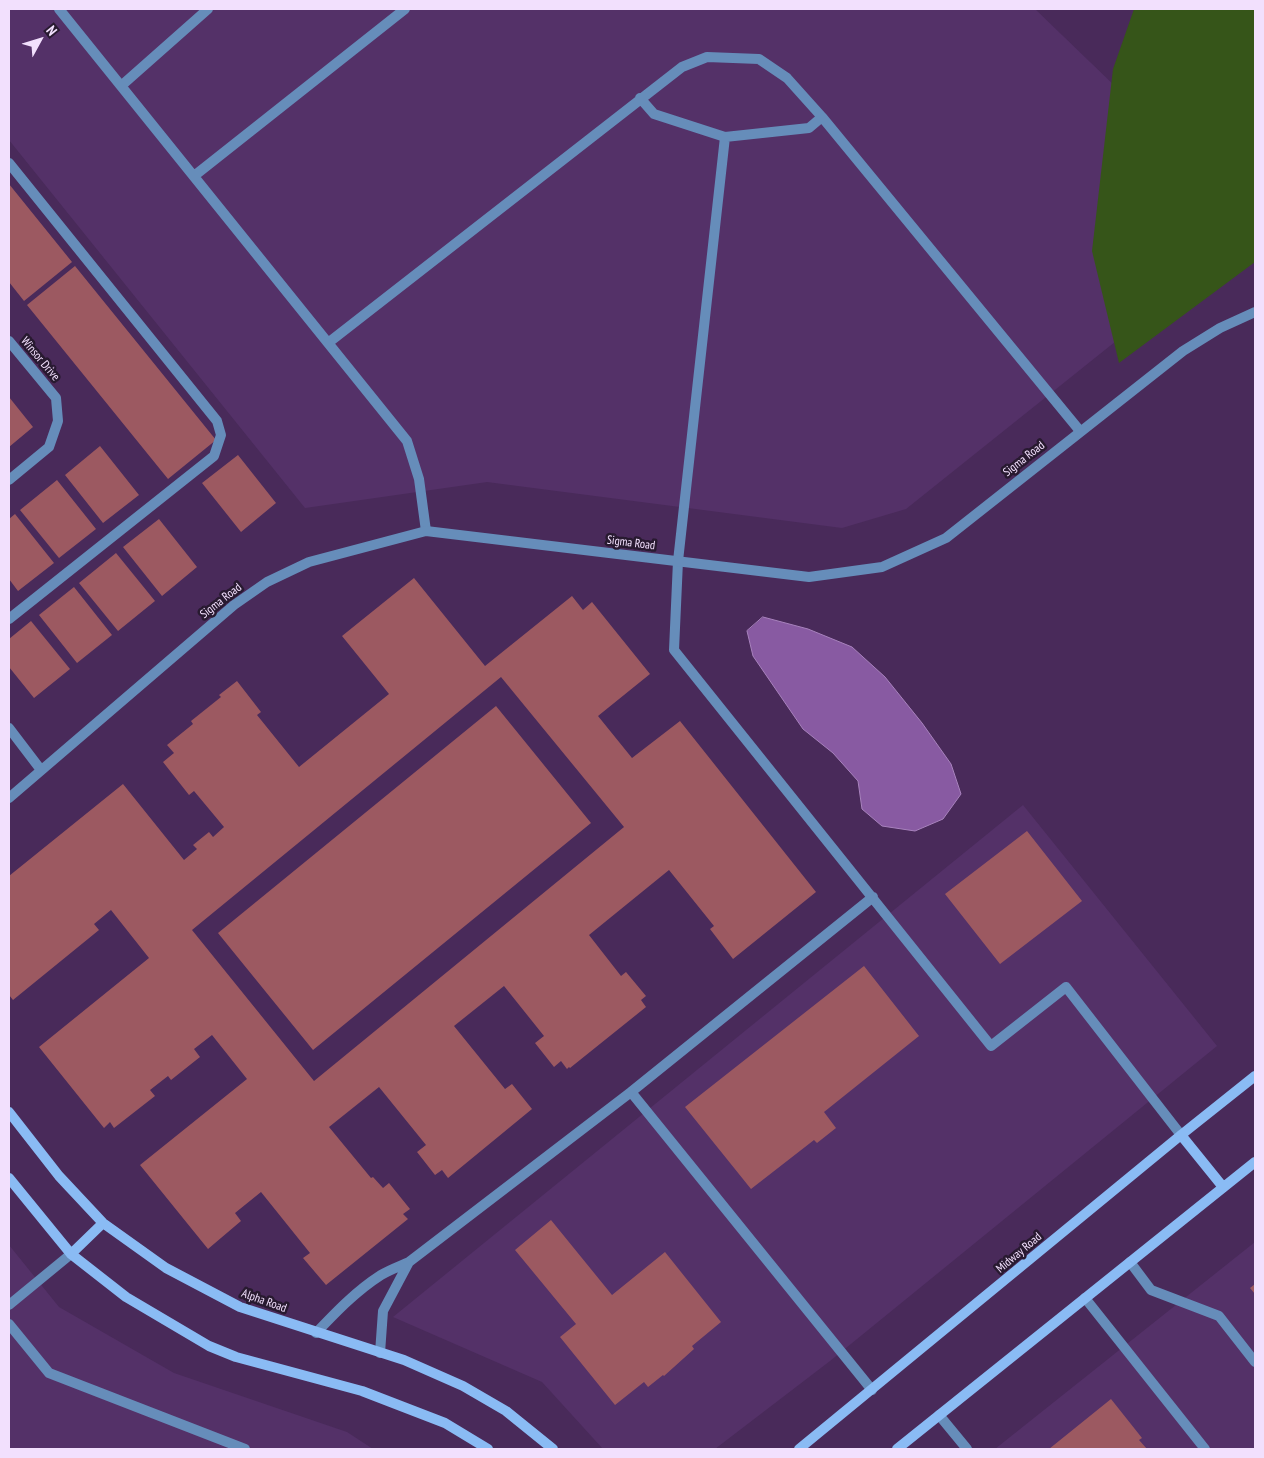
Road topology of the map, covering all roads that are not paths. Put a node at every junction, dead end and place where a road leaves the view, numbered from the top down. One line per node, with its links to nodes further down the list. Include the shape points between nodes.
1 (58, 9): 4 (street)
2 (208, 9): 4 (street)
3 (405, 9): 9 (street)
4 (121, 86): 9 (street)
5 (640, 98): 6 (street, via 682,67 707,57 759,59 788,78); 7 (street, via 654,114); 12 (street)
6 (822, 117): 7 (street, via 809,128); 13 (street)
7 (725, 137): 16 (street)
8 (9, 164): 17 (street, via 217,421 221,435 214,456)
9 (194, 176): 12 (street)
10 (1255, 312): 13 (street, Sigma Road, via 1220,328 1183,351)
11 (9, 340): 14 (street, Winsor Drive, via 56,398 58,421 49,448)
12 (328, 343): 15 (street, via 407,441 419,479)
13 (1080, 431): 16 (street, Sigma Road, via 946,538 882,567 809,577)
14 (9, 480)
15 (426, 531): 16 (street, Sigma Road); 19 (street, Sigma Road, via 309,562 266,582 234,605)
16 (678, 561): 21 (street, via 674,650)
17 (9, 619)
18 (9, 728): 19 (street)
19 (41, 770): 20 (street, Sigma Road)
20 (9, 798)
21 (872, 896): 23 (street); 25 (street, via 991,1046 1066,986)
22 (1255, 1076): 25 (street, Midway Road)
23 (631, 1092): 31 (street); 39 (street)
24 (9, 1112): 29 (street, Alpha Road, via 59,1176)
25 (1181, 1135): 28 (street); 39 (street, Midway Road)
26 (1255, 1162): 28 (street)
27 (9, 1178): 30 (street)
28 (1223, 1187): 32 (street)
29 (103, 1223): 30 (street); 36 (street, Alpha Road, via 166,1268 203,1288 240,1307)
30 (71, 1254): 34 (street); 42 (street, via 126,1297 210,1346 236,1357 362,1391 445,1423)
31 (409, 1262): 36 (street, via 382,1274 364,1287); 37 (street, via 383,1311)
32 (1130, 1262): 33 (street); 38 (street, via 1151,1290 1220,1316)
33 (1085, 1298): 40 (street); 47 (street)
34 (9, 1305)
35 (9, 1324): 41 (street, via 49,1373)
36 (316, 1333): 37 (street, Alpha Road)
37 (380, 1353): 43 (street, Alpha Road, via 463,1386 506,1411)
38 (1255, 1362)
39 (872, 1390): 44 (street, Midway Road)
40 (939, 1416): 45 (street); 46 (street)
41 (245, 1449)
42 (488, 1449)
43 (553, 1449)
44 (799, 1449)
45 (897, 1449)
46 (967, 1449)
47 (1205, 1449)

